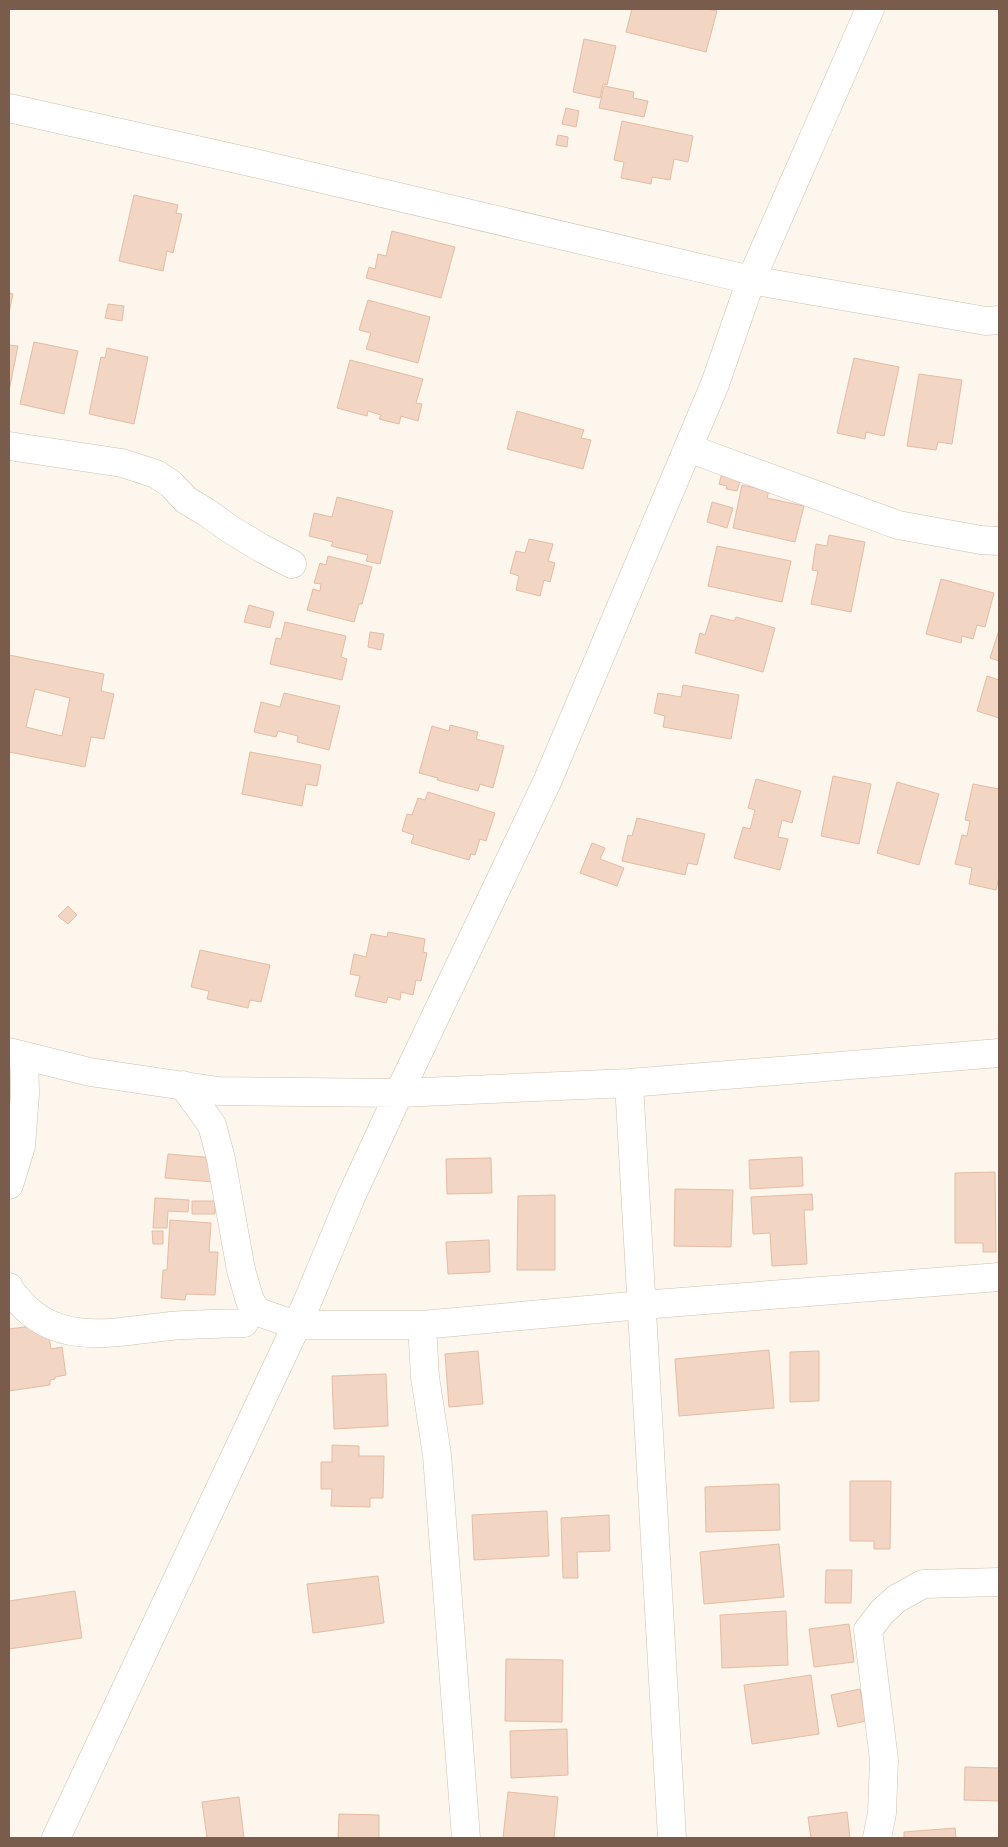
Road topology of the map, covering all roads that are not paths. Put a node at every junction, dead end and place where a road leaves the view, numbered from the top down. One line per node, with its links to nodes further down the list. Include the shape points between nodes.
1 (870, 9): 3 (street)
2 (9, 108): 3 (street)
3 (751, 280): 4 (street, via 986,321); 6 (street, via 715,384)
4 (999, 320)
5 (9, 446): 8 (street, via 122,463 156,474 186,500)
6 (688, 448): 7 (street, via 898,525); 13 (street, via 547,782)
7 (999, 541)
8 (292, 564)
9 (999, 1053): 11 (street)
10 (16, 1054): 12 (street, via 90,1072); 14 (street, via 25,1094 20,1146)
11 (629, 1082): 13 (street); 17 (street)
12 (183, 1085): 13 (street, via 218,1091); 19 (street, via 212,1126 250,1301 258,1312)
13 (399, 1093): 19 (street)
14 (9, 1185)
15 (999, 1277): 17 (street)
16 (9, 1287): 18 (street, via 30,1313 49,1325 82,1334)
17 (642, 1305): 20 (street); 24 (street)
18 (244, 1323)
19 (296, 1325): 20 (street); 22 (street)
20 (422, 1325): 23 (street, via 425,1377 437,1455)
21 (999, 1582): 25 (street, via 923,1584 896,1599 868,1630 884,1760 882,1812)
22 (56, 1838)
23 (466, 1838)
24 (672, 1838)
25 (877, 1838)

